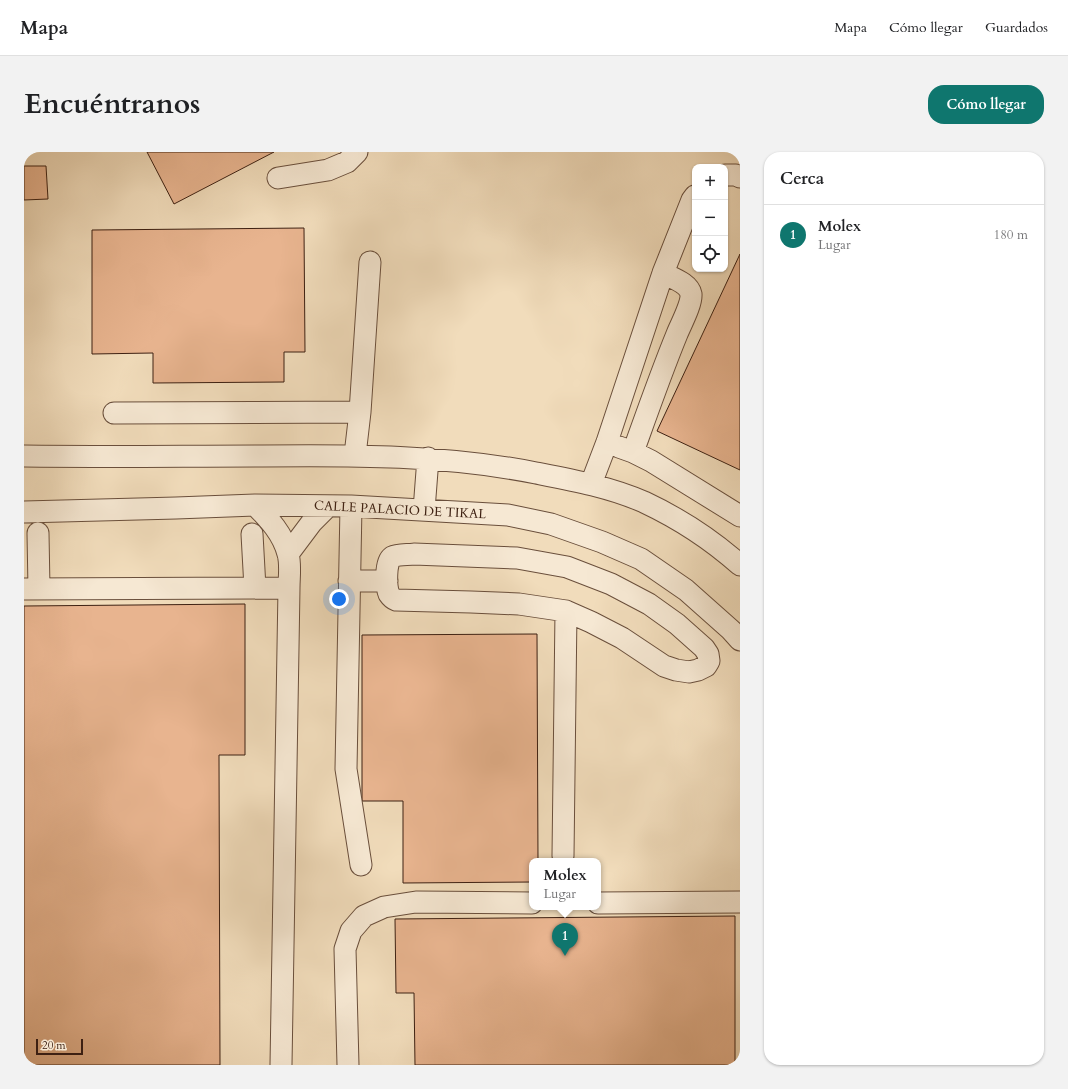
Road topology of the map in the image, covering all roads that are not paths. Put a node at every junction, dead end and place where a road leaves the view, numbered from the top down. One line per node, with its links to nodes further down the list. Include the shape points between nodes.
1 (357, 152): 4 (street, via 347,162 328,170)
2 (728, 174): 3 (street)
3 (740, 177)
4 (278, 178)
5 (692, 200): 7 (street)
6 (370, 262): 8 (street)
7 (663, 273): 10 (street); 11 (street, via 683,283 691,293 691,300)
8 (360, 412): 9 (street); 12 (street)
9 (114, 413)
10 (607, 442): 11 (street); 15 (street)
11 (633, 452): 21 (street)
12 (355, 455): 13 (street); 14 (street)
13 (24, 456)
14 (428, 458): 15 (street, via 511,468); 19 (street)
15 (591, 484): 25 (street, via 643,502 685,525)
16 (255, 505): 17 (street, CALLE PALACIO DE TIKAL); 20 (street, CALLE PALACIO DE TIKAL); 24 (street, via 272,523)
17 (328, 506): 18 (street, CALLE PALACIO DE TIKAL); 24 (street, via 312,522)
18 (351, 506): 19 (street, CALLE PALACIO DE TIKAL); 26 (street)
19 (424, 510): 32 (street, CALLE PALACIO DE TIKAL, via 508,515 551,524 602,542 641,560 686,590)
20 (24, 512)
21 (740, 516)
22 (38, 533): 30 (street)
23 (252, 534): 28 (street)
24 (288, 554): 29 (street)
25 (740, 565)
26 (349, 581): 27 (street); 34 (street, via 346,769)
27 (386, 581): 31 (street, via 389,593 396,600 519,604); 31 (street, via 388,563 396,555 517,558 568,567 611,584 649,604 704,648 709,661 706,666 688,672 664,666 622,638)
28 (255, 588): 29 (street); 30 (street)
29 (289, 588): 38 (street)
30 (32, 589)
31 (566, 611): 33 (street)
32 (740, 640)
33 (563, 856)
34 (361, 865)
35 (740, 902): 37 (street)
36 (529, 903): 39 (street, via 416,902 384,907 364,916 352,931 345,949)
37 (601, 903)
38 (282, 1065)
39 (348, 1065)

